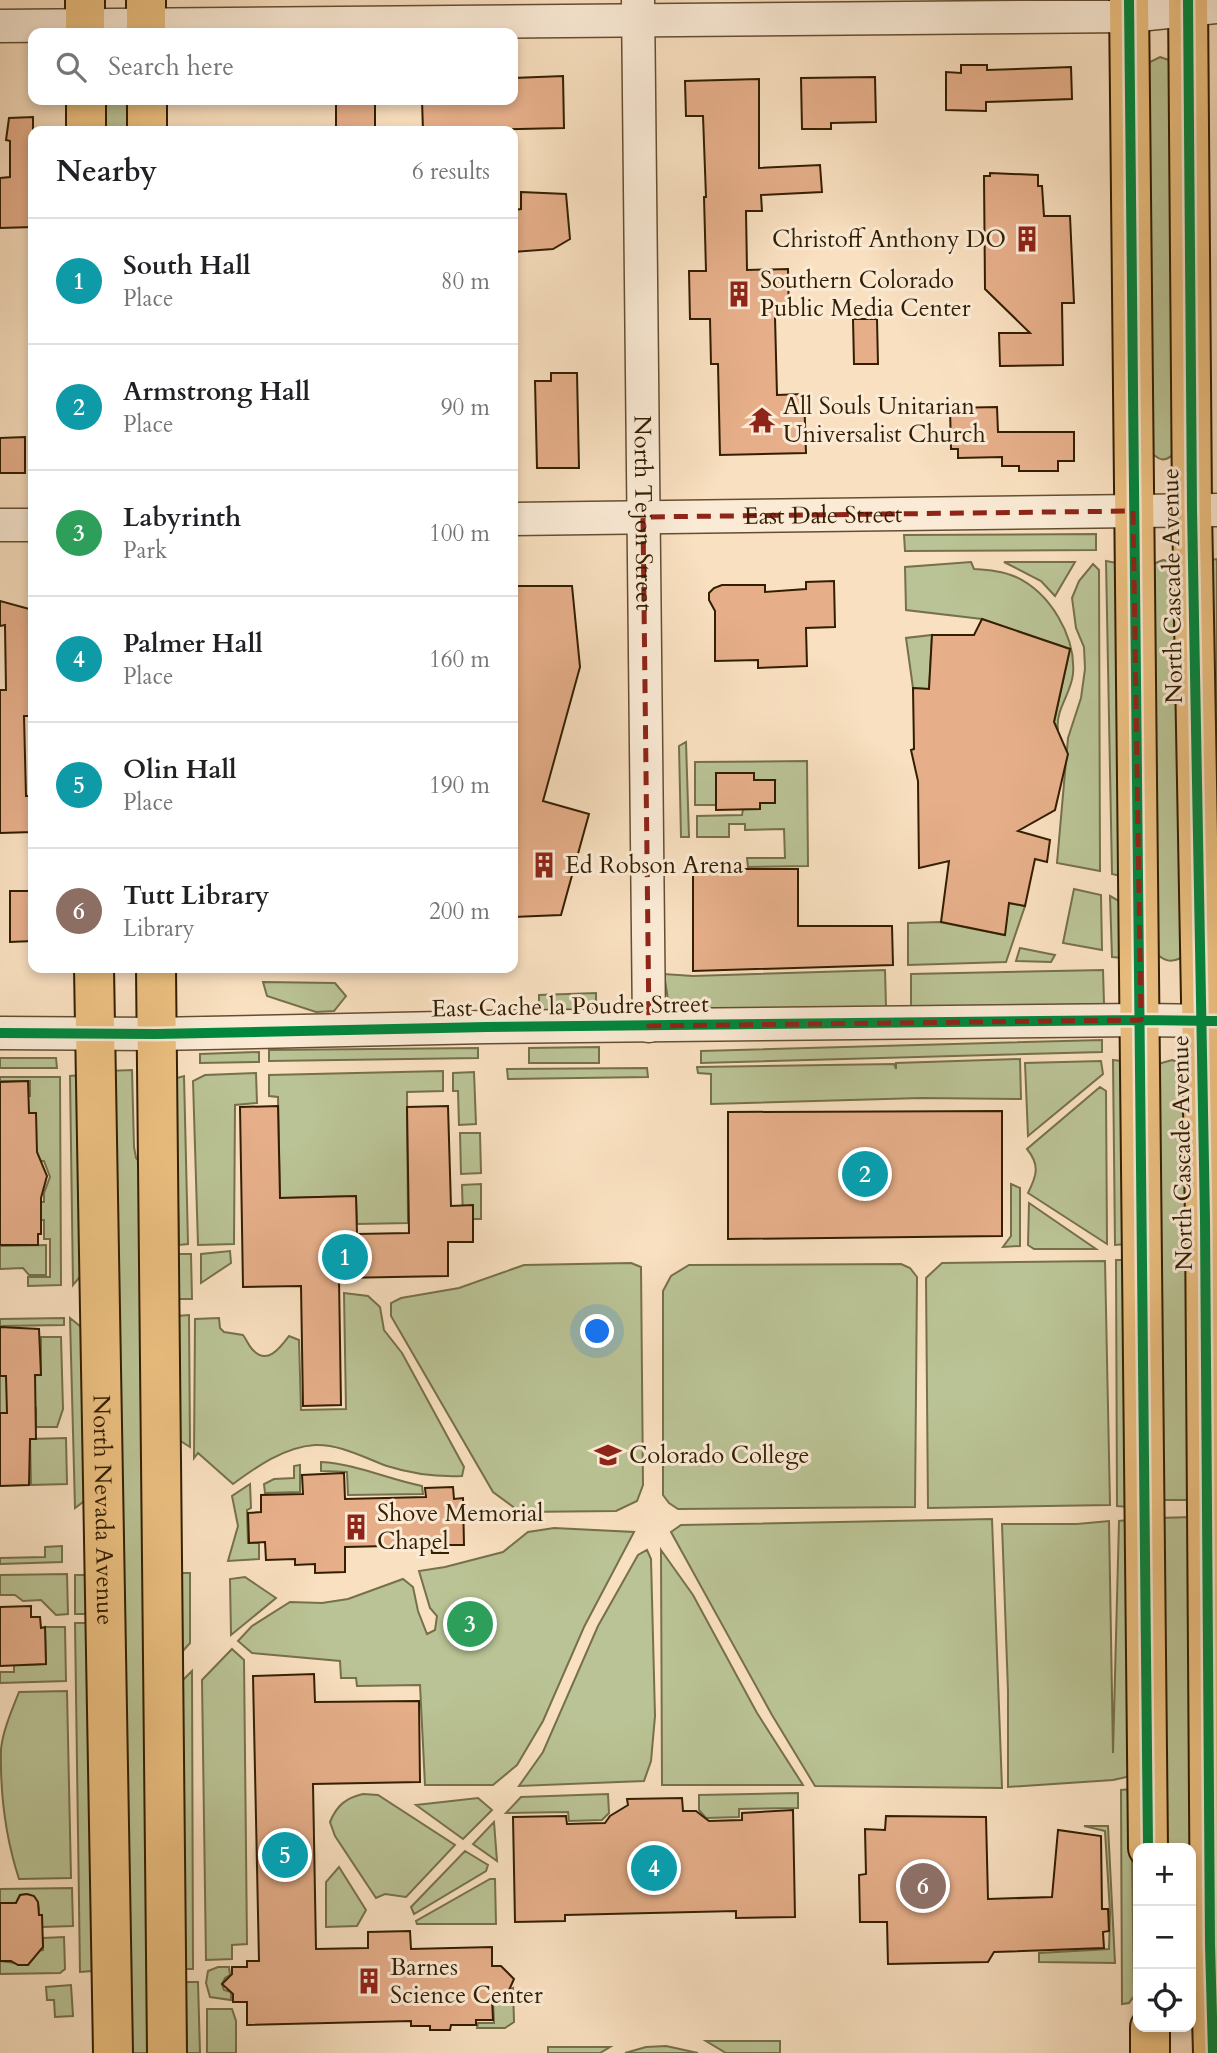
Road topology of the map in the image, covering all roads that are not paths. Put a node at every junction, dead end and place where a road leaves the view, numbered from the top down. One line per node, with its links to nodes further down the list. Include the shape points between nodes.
1 (1198, 6): 2 (street); 11 (main road, North Cascade Avenue)
2 (1129, 8): 3 (street); 12 (main road, North Cascade Avenue)
3 (638, 10): 4 (street); 13 (street, North Tejon Street)
4 (146, 19): 5 (street)
5 (85, 20): 6 (street)
6 (0, 26)
7 (86, 105): 9 (main road)
8 (147, 105): 10 (main road)
9 (86, 126)
10 (147, 126)
11 (1204, 509): 12 (street, East Dale Street); 20 (main road, North Cascade Avenue)
12 (1133, 511): 13 (street, East Dale Street); 19 (main road, North Cascade Avenue)
13 (643, 517): 14 (street, East Dale Street); 21 (street, North Tejon Street)
14 (518, 519)
15 (0, 525): 16 (street)
16 (28, 525)
17 (94, 973): 23 (main road, North Nevada Avenue)
18 (156, 973): 24 (main road)
19 (1141, 1020): 20 (street, East Cache la Poudre Street); 21 (street, East Cache la Poudre Street); 25 (main road, North Cascade Avenue)
20 (1209, 1021): 30 (main road, North Cascade Avenue, via 1205,1219)
21 (649, 1026): 24 (street, East Cache la Poudre Street)
22 (0, 1032): 23 (street, East Cache la Poudre Street)
23 (95, 1034): 24 (street, East Cache la Poudre Street); 27 (main road, North Nevada Avenue)
24 (156, 1034): 28 (main road)
25 (1148, 1843)
26 (1150, 2032): 29 (main road)
27 (113, 2053)
28 (167, 2053)
29 (1150, 2053)
30 (1213, 2053)

